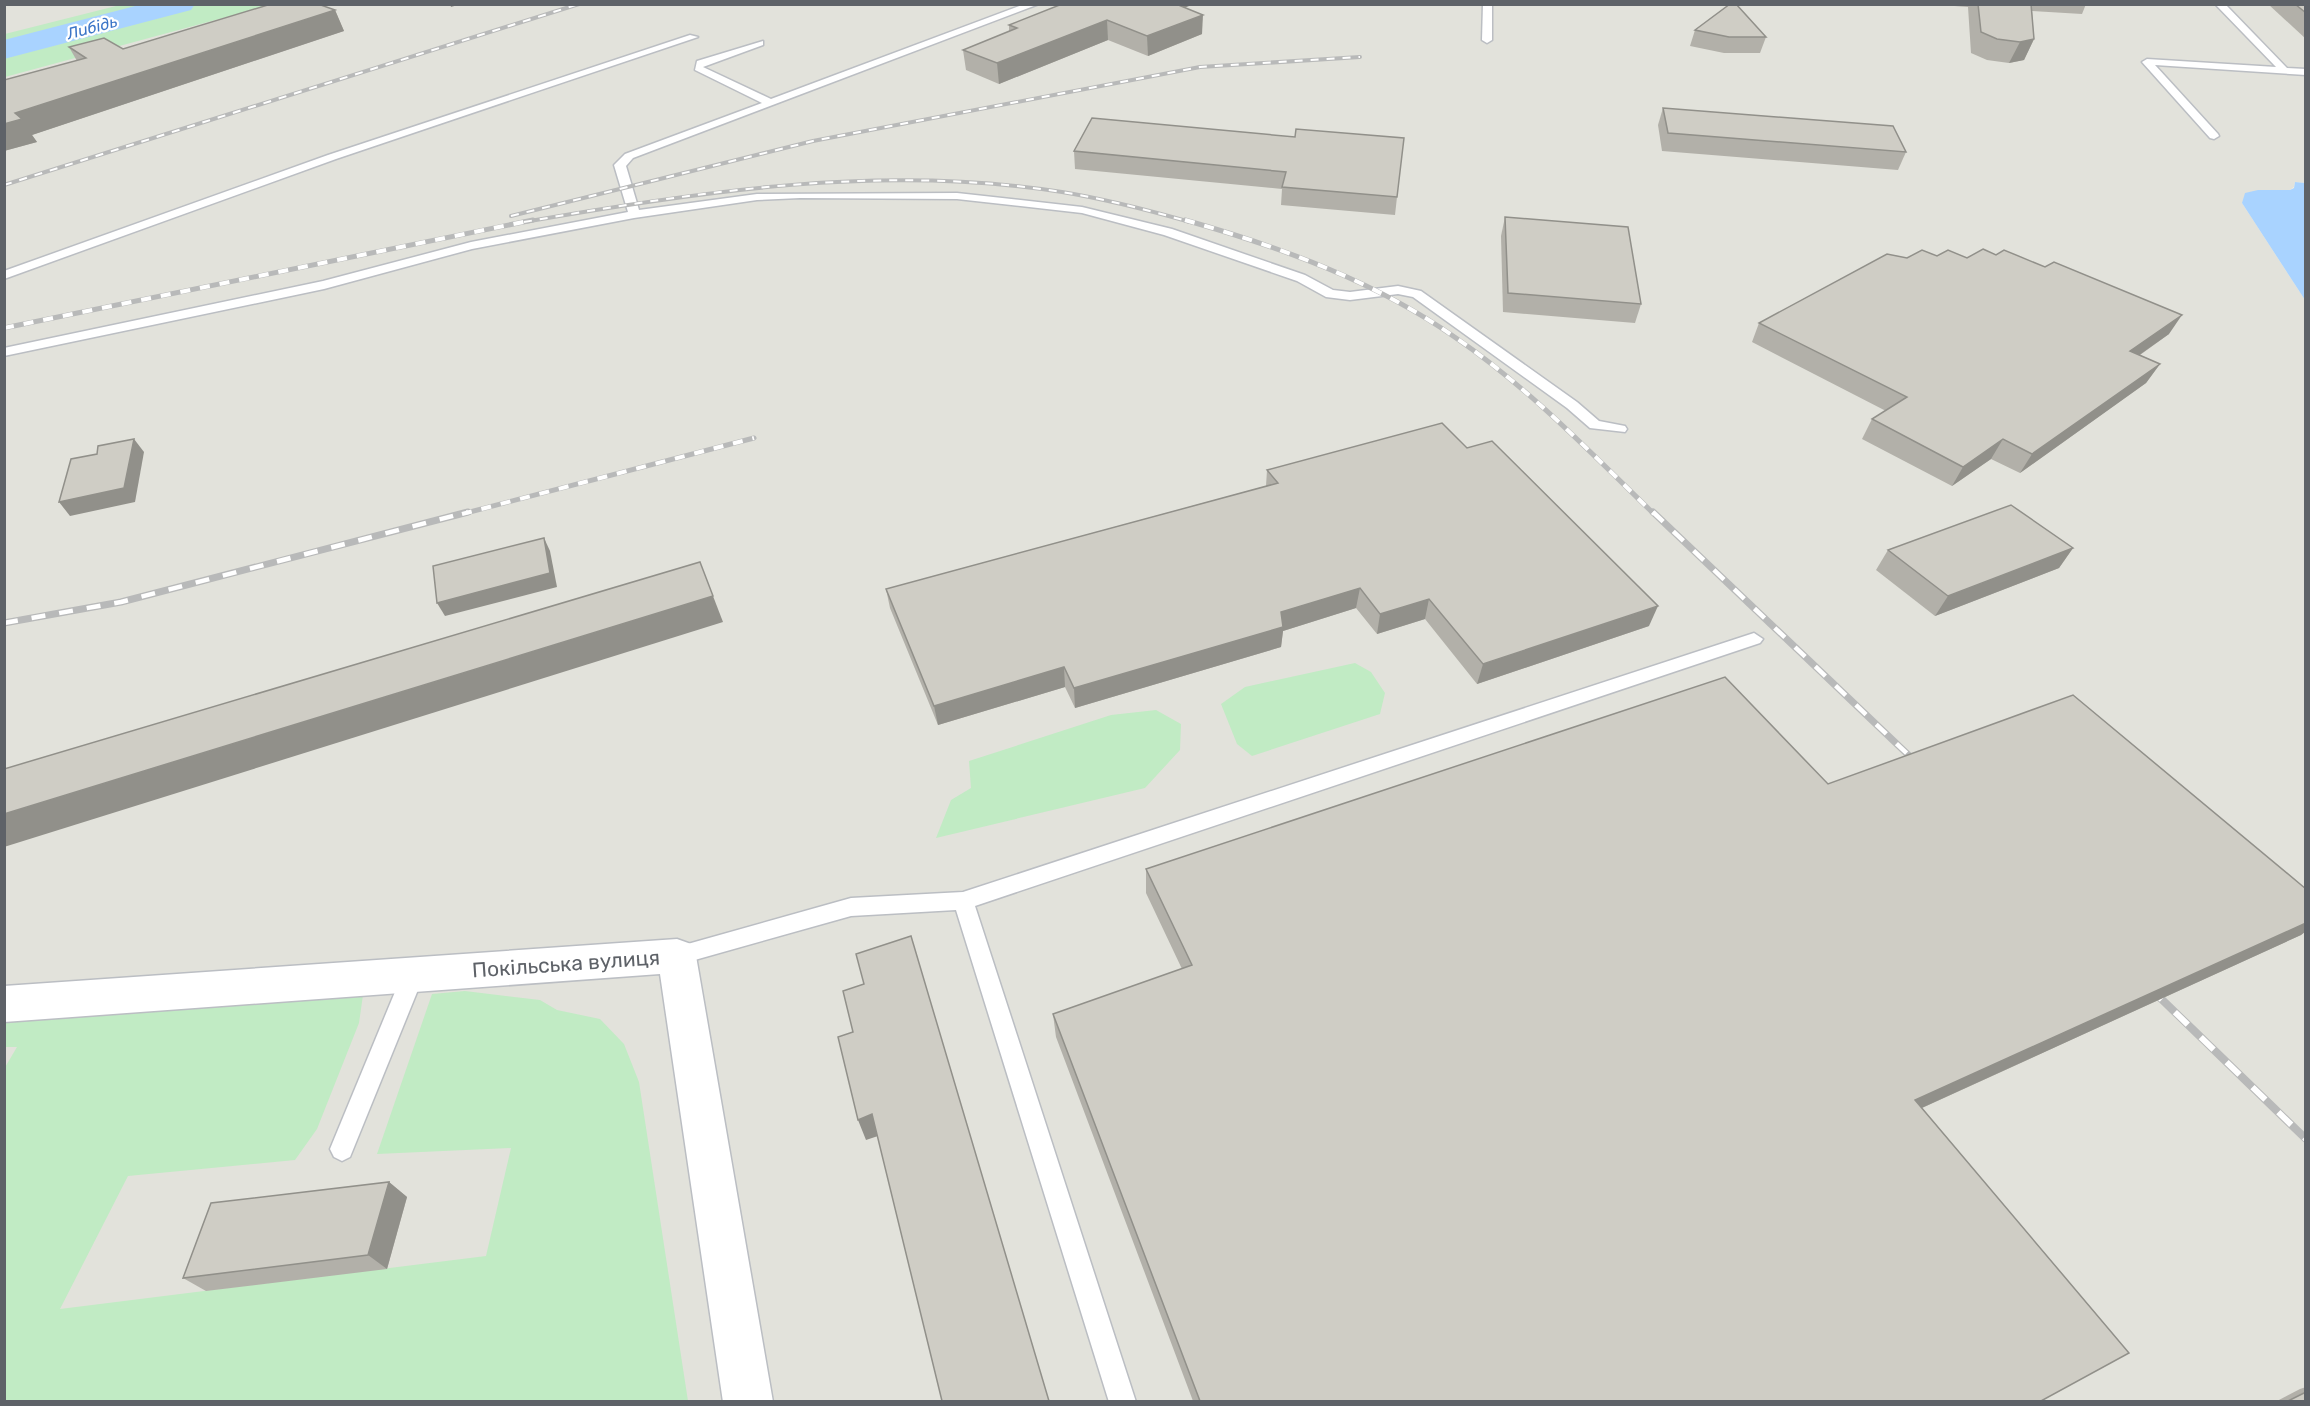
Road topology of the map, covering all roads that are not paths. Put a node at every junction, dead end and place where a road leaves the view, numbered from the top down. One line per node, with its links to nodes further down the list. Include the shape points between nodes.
1 (1035, 4): 9 (lane)
2 (1488, 4): 5 (lane)
3 (2219, 4): 7 (lane)
4 (693, 37): 12 (lane, via 332,157)
5 (1487, 40)
6 (760, 43): 9 (lane, via 710,58 698,68)
7 (2285, 71): 8 (lane); 10 (lane, via 2147,62)
8 (2306, 72)
9 (770, 103): 11 (lane, via 623,160)
10 (2214, 136)
11 (634, 214): 13 (lane, via 471,246 324,285); 14 (lane, via 800,195 957,196 1082,210 1168,232 1301,278 1330,294 1350,296 1398,290 1417,294 1595,425)
12 (4, 275)
13 (4, 352)
14 (1620, 429)
15 (1754, 639): 16 (lane)
16 (963, 900): 17 (lane, via 851,907); 22 (lane)
17 (677, 956): 18 (street, Покільська вулиця); 21 (street, Покільська вулиця)
18 (413, 975): 19 (street, Покільська вулиця); 20 (lane)
19 (4, 1004)
20 (342, 1149)
21 (748, 1401)
22 (1123, 1401)

